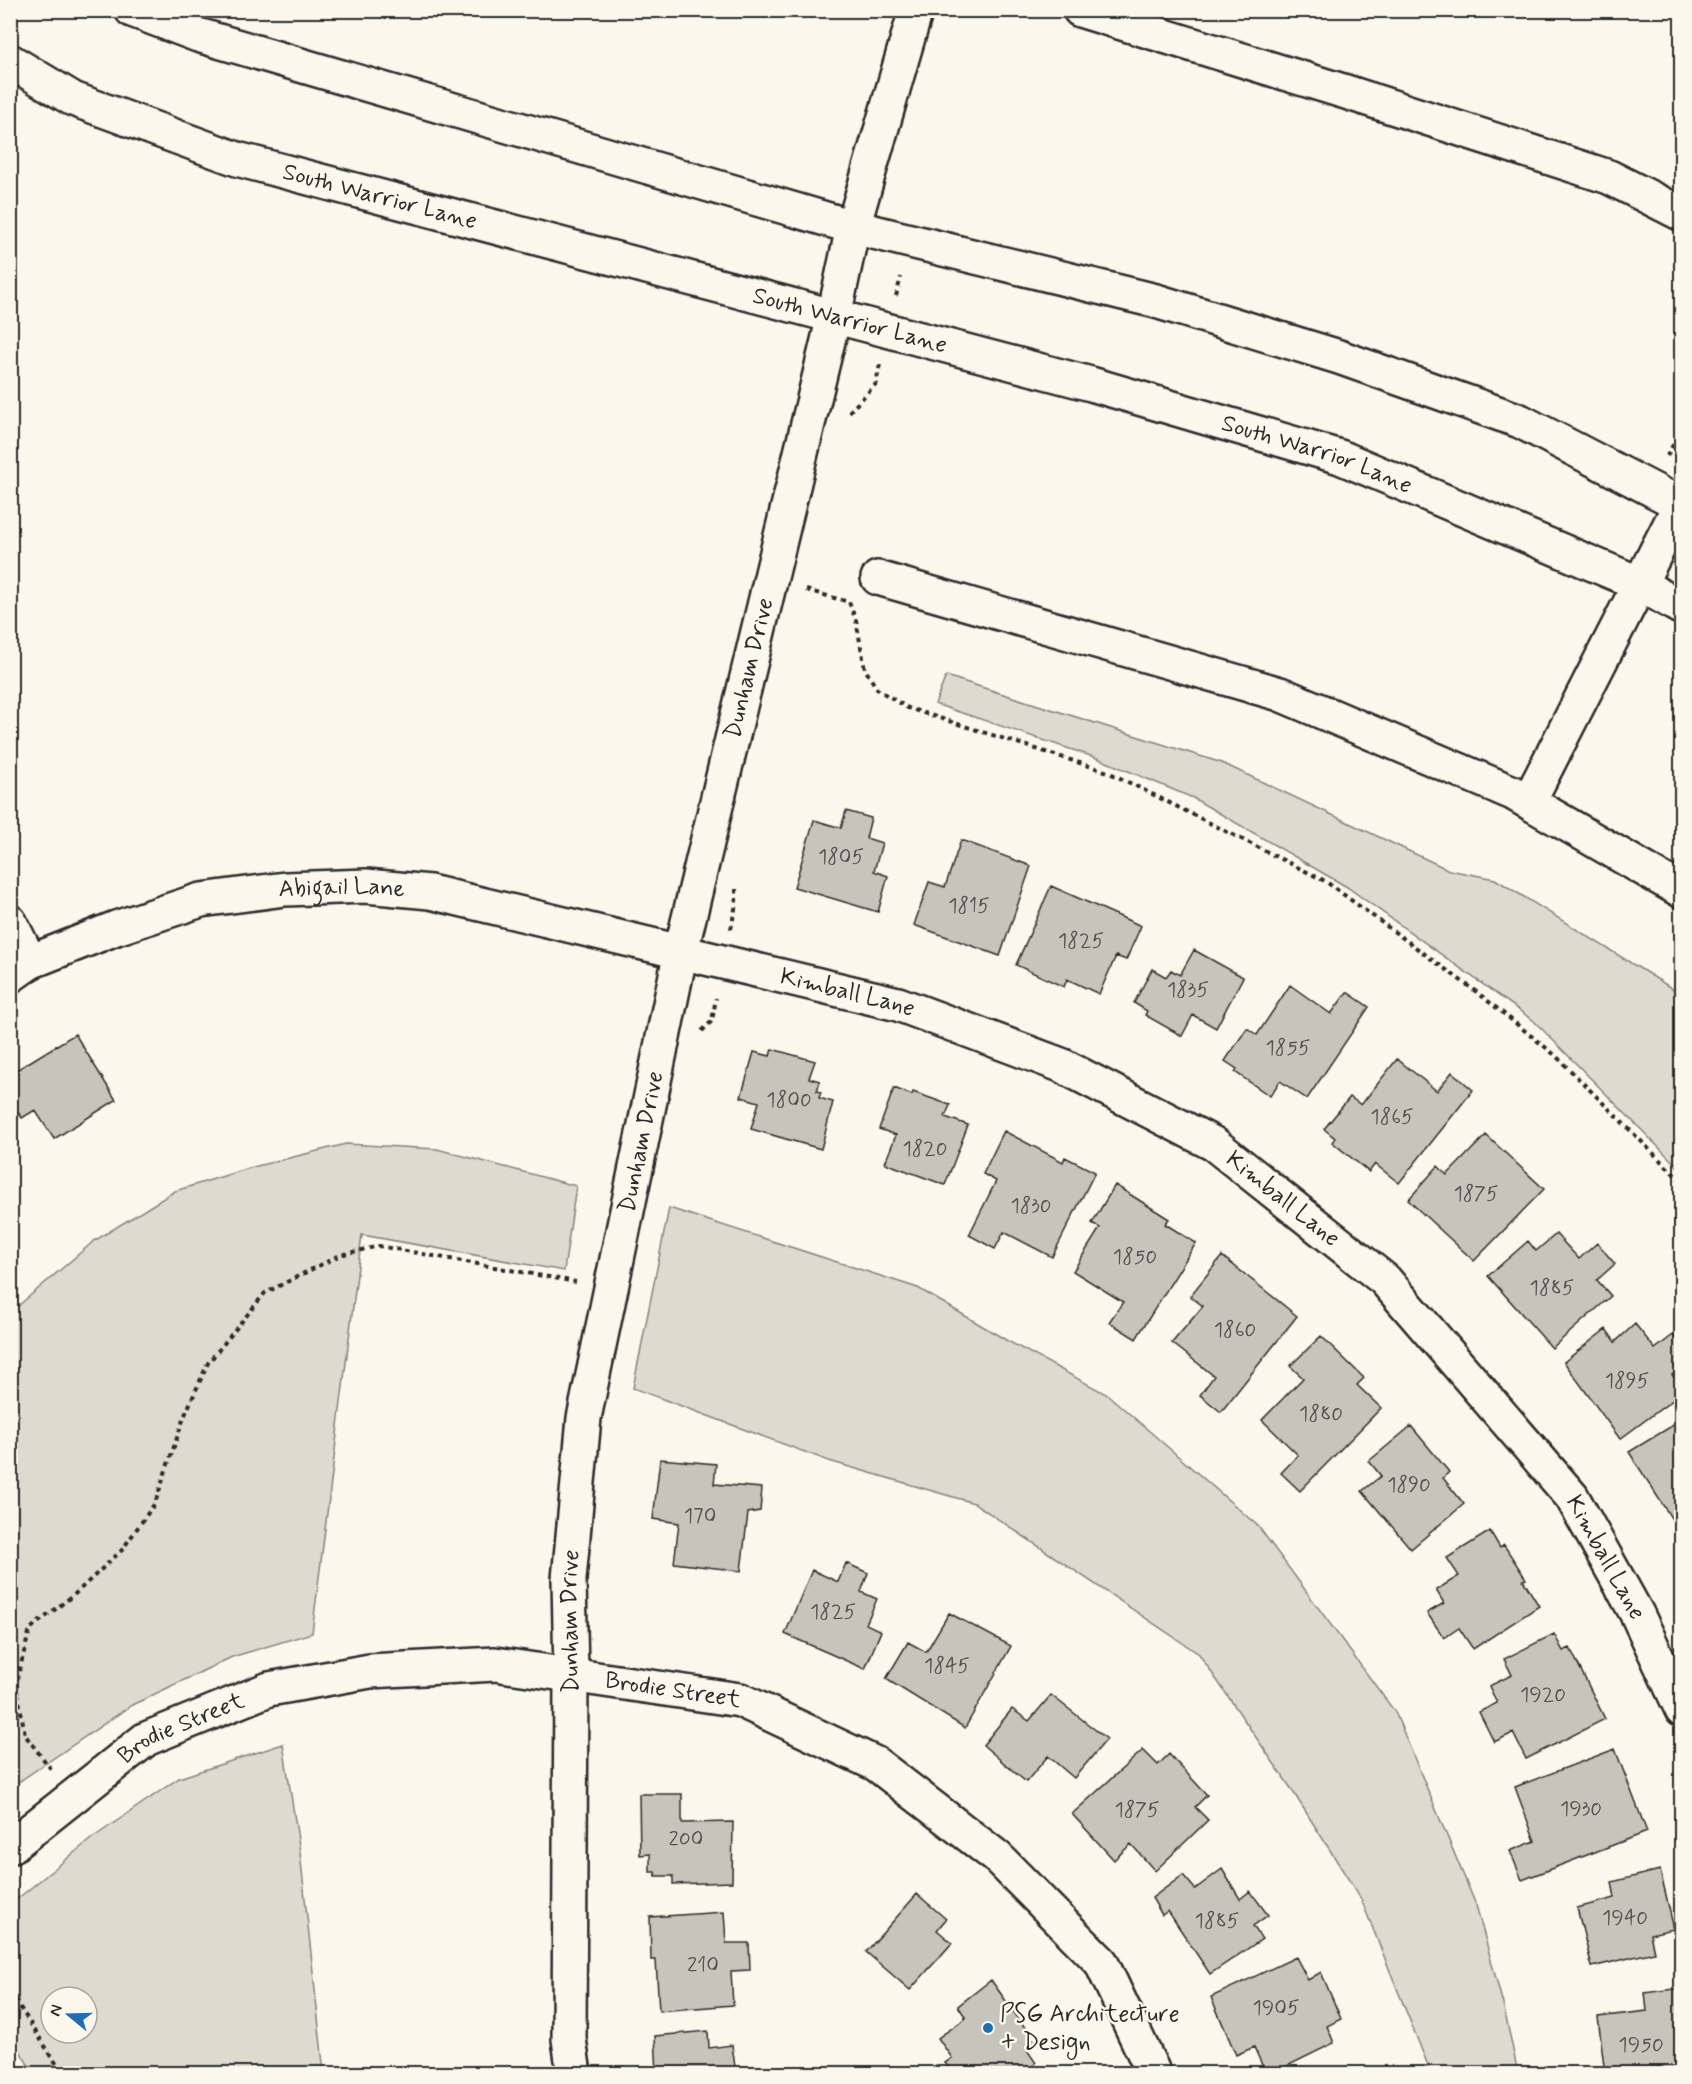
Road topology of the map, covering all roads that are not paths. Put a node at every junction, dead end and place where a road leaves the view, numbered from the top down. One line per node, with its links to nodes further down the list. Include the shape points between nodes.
1 (132, 10): 6 (street, via 198,35)
2 (916, 10): 6 (street, Dunham Drive)
3 (1080, 10): 5 (street, via 1609,177)
4 (10, 61): 7 (street, South Warrior Lane, via 73,99 237,159)
5 (1682, 214)
6 (853, 227): 7 (street, Dunham Drive); 8 (street, via 1156,301 1339,357 1520,421)
7 (834, 316): 10 (street, South Warrior Lane, via 1091,384 1340,457); 15 (street, Dunham Drive)
8 (1681, 503): 10 (street)
9 (878, 578): 12 (street, via 1280,694)
10 (1638, 583): 11 (street, South Warrior Lane); 12 (street)
11 (1682, 608)
12 (1529, 801): 13 (street)
13 (1682, 891)
14 (10, 922): 16 (street)
15 (681, 951): 16 (street, Abigail Lane, via 430,892 366,886 285,889 201,900 116,928); 17 (street, Dunham Drive, via 584,1418 569,1579); 18 (street, Kimball Lane, via 898,1004 1061,1065 1214,1143 1385,1280 1572,1497 1637,1614)
16 (20, 969)
17 (572, 1675): 19 (street, Brodie Street, via 495,1664 370,1671 269,1689 146,1739); 20 (street, Dunham Drive, via 569,2039); 21 (street, Brodie Street, via 740,1700 876,1764 997,1857 1101,1962)
18 (1682, 1710)
19 (10, 1847)
20 (574, 2073)
21 (1154, 2073)

